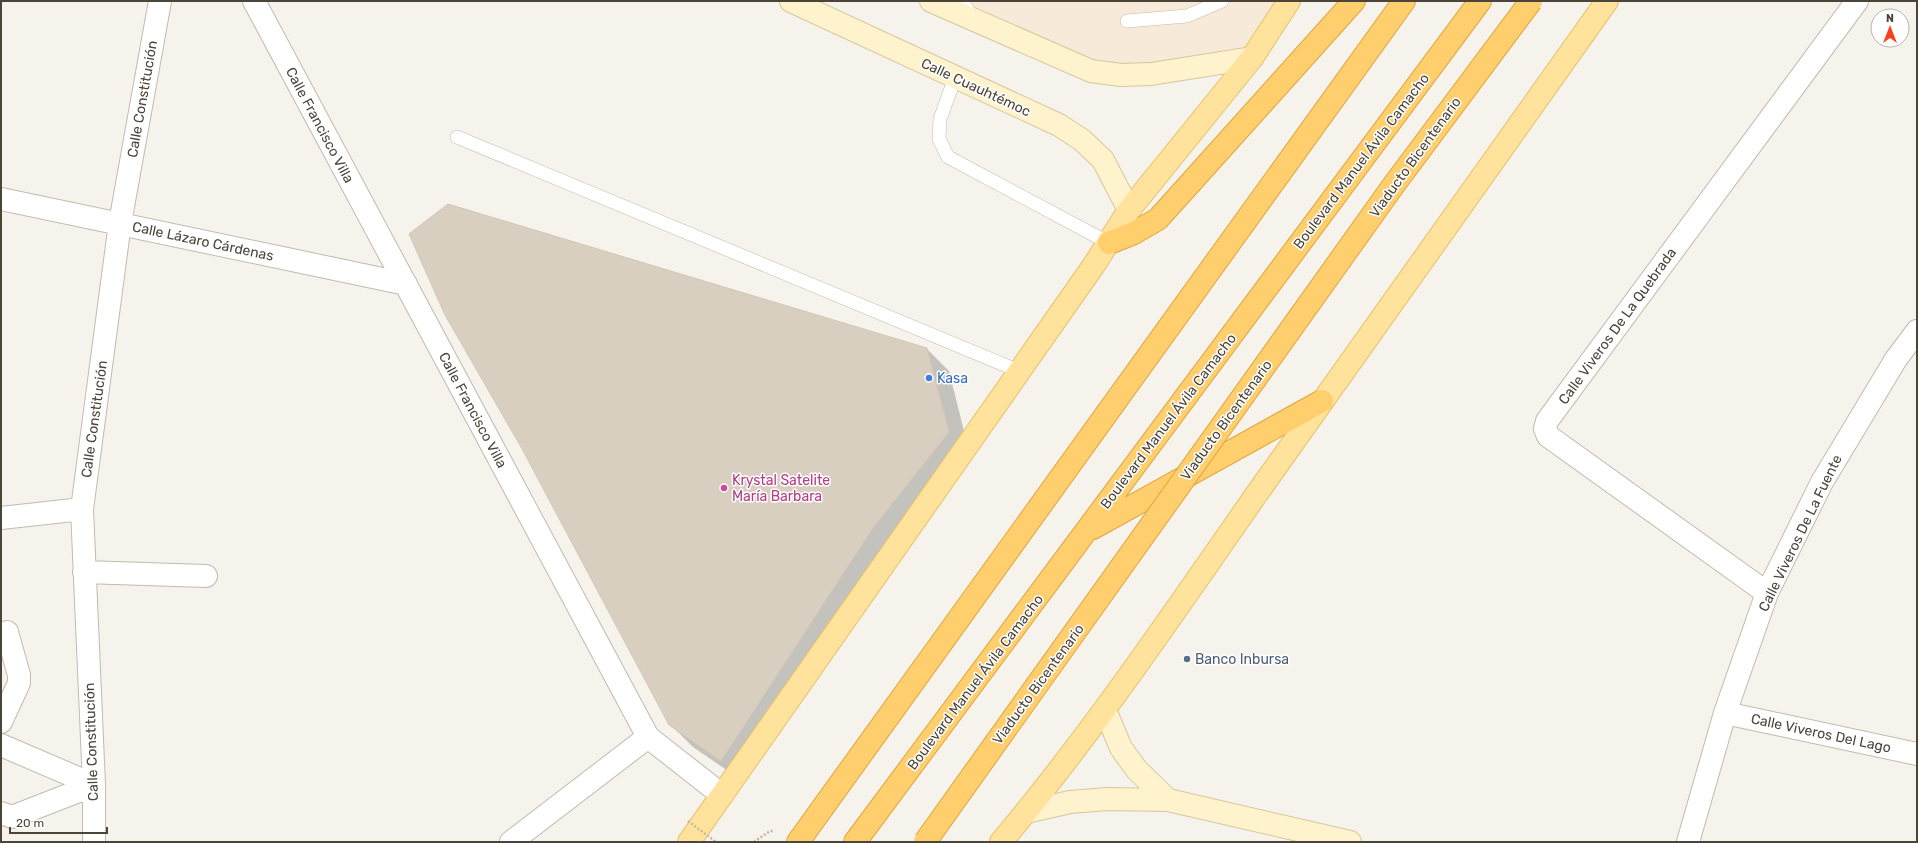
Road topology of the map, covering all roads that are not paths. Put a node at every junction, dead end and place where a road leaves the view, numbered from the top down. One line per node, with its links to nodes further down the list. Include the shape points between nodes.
1 (160, 1): 21 (street, Calle Constitución)
2 (254, 1): 23 (street, Calle Francisco Villa)
3 (791, 1): 17 (street, Calle Cuauhtémoc)
4 (931, 1): 14 (street)
5 (962, 1): 14 (lane)
6 (1222, 1): 15 (lane, via 1187,16)
7 (1289, 1): 16 (main road)
8 (1354, 1): 22 (highway, via 1158,219 1134,233)
9 (1404, 1): 48 (highway)
10 (1480, 1): 29 (highway, Boulevard Manuel Ávila Camacho)
11 (1531, 1): 50 (highway, Viaducto Bicentenario, bridge, via 1393,186)
12 (1607, 1): 26 (main road)
13 (1857, 1): 32 (street, Calle Viveros De La Quebrada, via 1547,421 1545,429 1548,436)
14 (974, 20): 16 (street, via 1091,71 1121,75 1157,73)
15 (1128, 21)
16 (1252, 58): 20 (main road)
17 (955, 78): 20 (street, Calle Cuauhtémoc, via 1059,125 1082,140 1103,160); 22 (lane, via 940,119 939,139 948,157)
18 (457, 136): 25 (lane)
19 (1, 199): 21 (street, Calle Lázaro Cárdenas)
20 (1130, 210): 22 (main road)
21 (120, 223): 23 (street, Calle Lázaro Cárdenas); 27 (street, Calle Constitución)
22 (1109, 243): 25 (main road)
23 (406, 284): 37 (street, Calle Francisco Villa)
24 (1917, 331): 32 (street, Calle Viveros De La Fuente, via 1896,359 1822,482)
25 (1019, 371): 41 (main road)
26 (1322, 401): 29 (highway); 34 (main road)
27 (82, 509): 28 (street); 30 (street, Calle Constitución)
28 (1, 518)
29 (1086, 531): 49 (highway, Boulevard Manuel Ávila Camacho)
30 (84, 572): 31 (street); 40 (street, Calle Constitución)
31 (206, 576)
32 (1767, 593): 35 (street, Calle Viveros De La Fuente)
33 (7, 632): 36 (street, via 19,683)
34 (1105, 710): 42 (street, via 1121,748 1137,770); 43 (main road)
35 (1725, 713): 39 (street, Calle Viveros Del Lago); 53 (street, Calle Viveros De La Fuente)
36 (1, 722)
37 (648, 737): 41 (street, Calle Francisco Villa); 47 (street)
38 (1, 745): 40 (street)
39 (1917, 754)
40 (94, 785): 44 (street, via 12,817); 46 (street, Calle Constitución)
41 (722, 795): 45 (main road)
42 (1168, 800): 43 (street, via 1108,799 1070,802); 52 (street)
43 (1026, 812): 51 (main road)
44 (1, 813)
45 (688, 832)
46 (94, 842)
47 (511, 842)
48 (798, 842)
49 (856, 842)
50 (925, 842)
51 (1000, 842)
52 (1350, 842)
53 (1688, 842)

